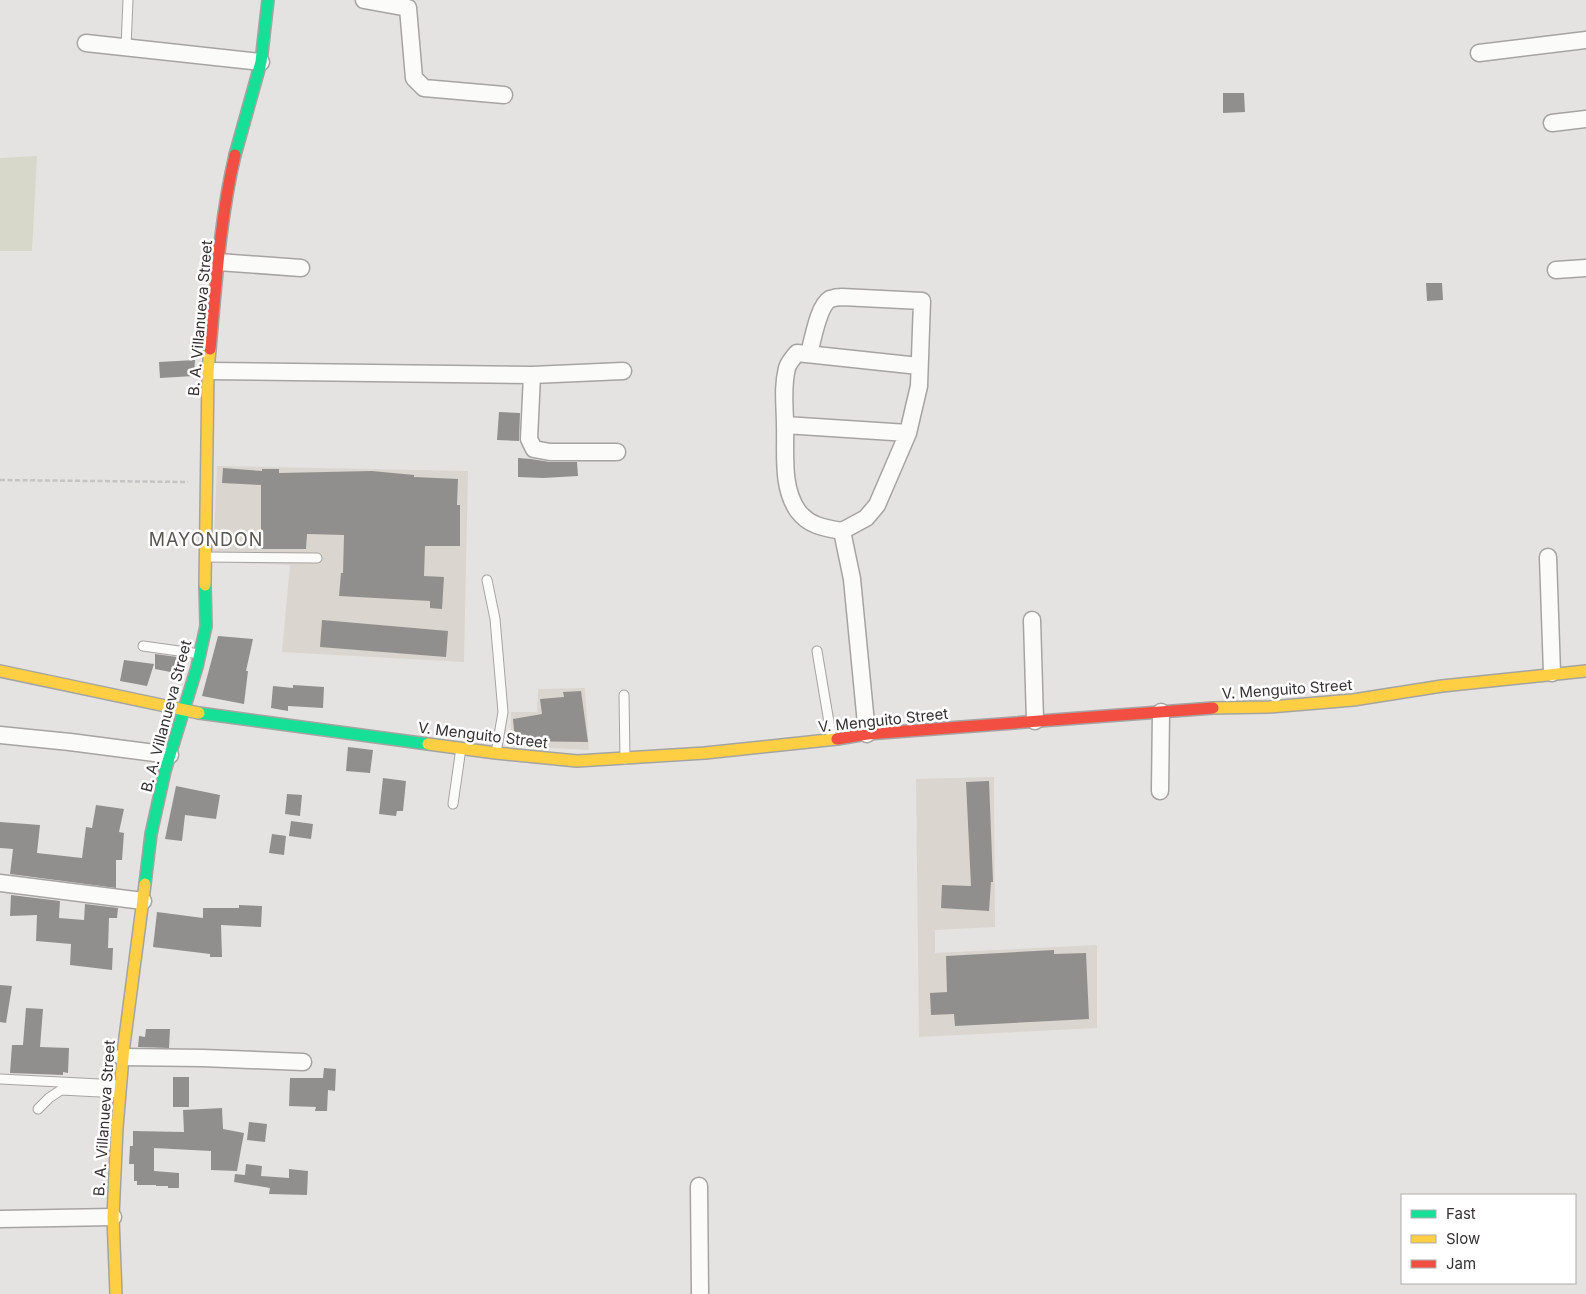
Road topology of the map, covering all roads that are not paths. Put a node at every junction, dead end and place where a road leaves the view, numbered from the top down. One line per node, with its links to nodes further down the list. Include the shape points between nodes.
1 (128, 0): 6 (lane)
2 (268, 0): 8 (street, B. A. Villanueva Street)
3 (364, 0): 9 (street, via 408,8 414,78 424,88)
4 (1586, 40): 7 (street)
5 (86, 43): 6 (street)
6 (126, 47): 8 (street)
7 (1480, 53)
8 (262, 62): 12 (street, B. A. Villanueva Street, via 227,189)
9 (504, 95)
10 (1586, 118): 11 (street)
11 (1552, 123)
12 (218, 262): 13 (street); 18 (street, B. A. Villanueva Street)
13 (301, 268)
14 (1586, 268): 15 (street)
15 (1556, 270)
16 (809, 353): 17 (street); 17 (street, via 824,304 830,299 922,301); 21 (street, via 797,353 787,366 783,389)
17 (919, 366): 22 (street, via 919,386)
18 (208, 371): 20 (street); 25 (street, B. A. Villanueva Street)
19 (623, 371): 20 (street)
20 (532, 375): 23 (street, via 528,439 534,450)
21 (785, 425): 22 (street); 24 (street, via 785,464 794,504 811,523)
22 (908, 434): 24 (street, via 878,505 866,518)
23 (617, 452)
24 (842, 531): 40 (street, via 852,579)
25 (204, 557): 27 (lane); 32 (street, B. A. Villanueva Street, via 206,626)
26 (1548, 557): 35 (street)
27 (317, 558)
28 (487, 580): 44 (lane, via 495,619 503,712)
29 (1032, 620): 39 (street)
30 (143, 646): 32 (lane)
31 (817, 651): 42 (lane)
32 (200, 654): 37 (street, B. A. Villanueva Street)
33 (0, 671): 37 (street, V. Menguito Street)
34 (1586, 671): 35 (street, V. Menguito Street)
35 (1552, 673): 38 (street, V. Menguito Street, via 1353,700)
36 (624, 695): 46 (lane)
37 (184, 710): 43 (street, V. Menguito Street); 45 (street, B. A. Villanueva Street)
38 (1160, 712): 39 (street, V. Menguito Street); 47 (street)
39 (1035, 721): 40 (street, V. Menguito Street)
40 (867, 734): 42 (street, V. Menguito Street)
41 (0, 735): 45 (street)
42 (832, 740): 46 (street, V. Menguito Street)
43 (461, 748): 44 (street, V. Menguito Street); 48 (lane)
44 (496, 753): 46 (street, V. Menguito Street, via 577,761)
45 (170, 755): 50 (street, B. A. Villanueva Street, via 151,834)
46 (625, 760)
47 (1160, 791)
48 (453, 804)
49 (0, 883): 50 (street)
50 (143, 901): 51 (street, B. A. Villanueva Street)
51 (122, 1057): 52 (street); 54 (street, B. A. Villanueva Street)
52 (303, 1062)
53 (0, 1079): 54 (lane)
54 (120, 1089): 55 (lane, via 61,1090); 57 (street, B. A. Villanueva Street)
55 (38, 1109)
56 (700, 1186): 60 (street)
57 (113, 1217): 58 (street); 59 (street, B. A. Villanueva Street)
58 (0, 1219)
59 (116, 1294)
60 (700, 1294)

